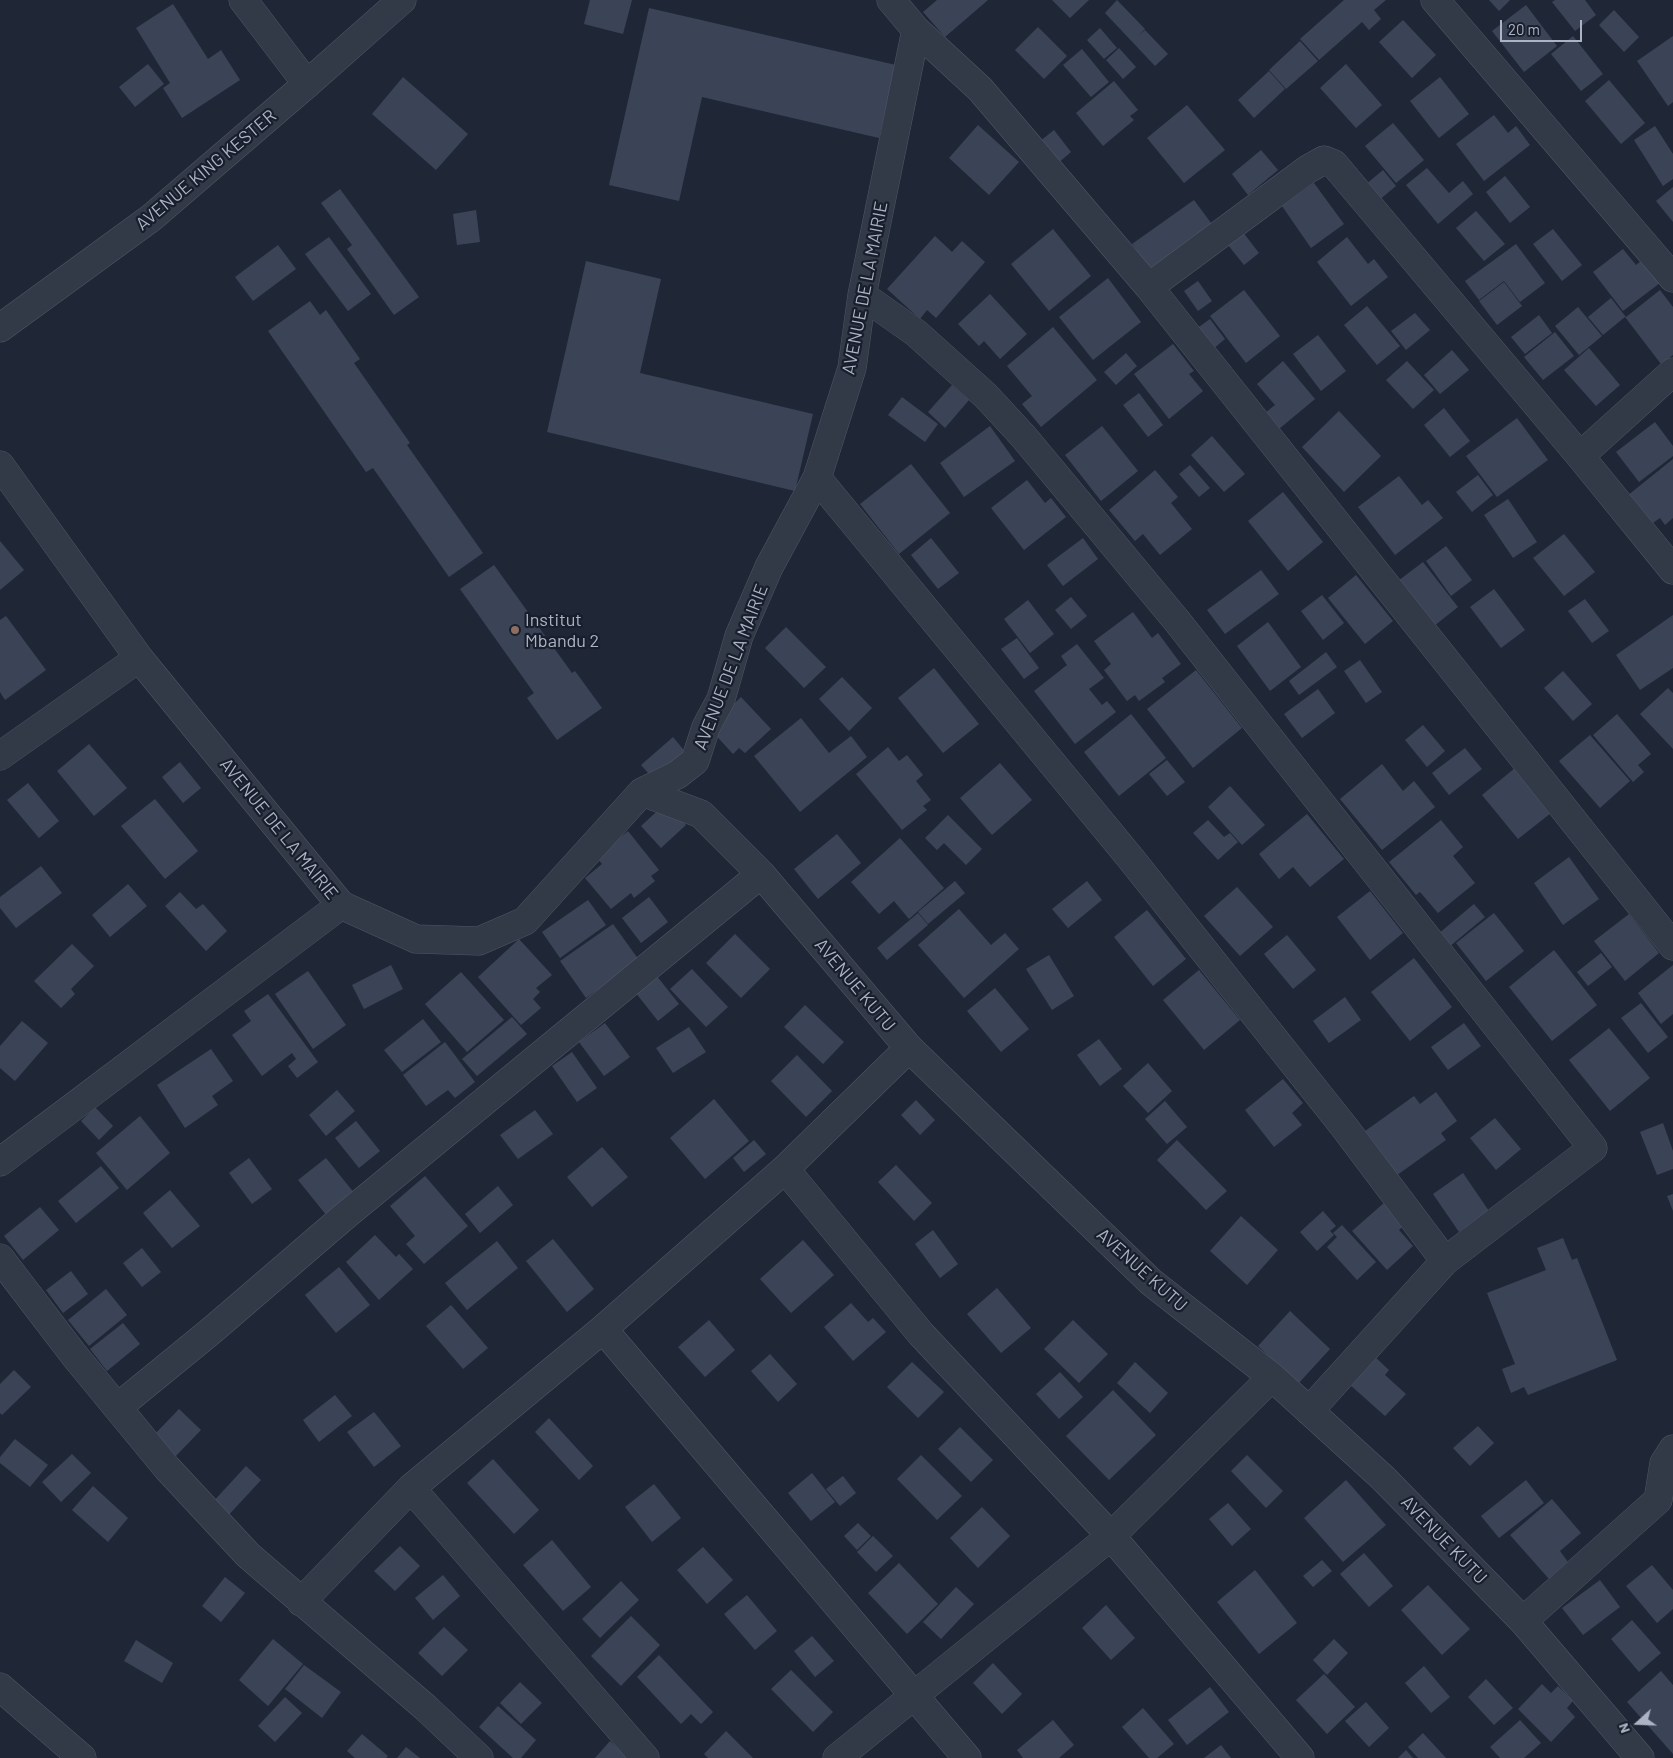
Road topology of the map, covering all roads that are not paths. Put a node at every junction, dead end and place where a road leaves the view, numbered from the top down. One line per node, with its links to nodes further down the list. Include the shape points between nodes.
1 (243, 0): 6 (street)
2 (402, 0): 6 (street, AVENUE KING KESTER)
3 (891, 0): 5 (street)
4 (1435, 0): 7 (street)
5 (916, 30): 8 (street, via 980,88); 9 (street, AVENUE DE LA MAIRIE)
6 (307, 84): 10 (street, AVENUE KING KESTER, via 151,218)
7 (1673, 278)
8 (1149, 287): 12 (street, via 1324,160 1334,164); 21 (street)
9 (862, 295): 14 (street, AVENUE DE LA MAIRIE, via 852,368); 26 (street, via 916,333 986,396 1023,436 1177,621 1593,1148)
10 (0, 328)
11 (1673, 372): 12 (street)
12 (1580, 456): 15 (street)
13 (0, 465): 16 (street, AVENUE DE LA MAIRIE)
14 (817, 478): 18 (street, AVENUE DE LA MAIRIE, via 769,567 739,636 721,699 706,727 695,761 677,775); 26 (street, via 1138,868 1345,1128)
15 (1673, 570)
16 (139, 658): 17 (street); 20 (street, AVENUE DE LA MAIRIE)
17 (0, 756)
18 (642, 792): 19 (street, AVENUE KUTU, via 700,814); 20 (street, AVENUE DE LA MAIRIE, via 525,921 479,941 416,939)
19 (761, 874): 22 (street, AVENUE KUTU); 29 (street)
20 (341, 905): 23 (street)
21 (1673, 946)
22 (909, 1048): 24 (street); 28 (street, AVENUE KUTU, via 1151,1282)
23 (0, 1162)
24 (786, 1169): 27 (street); 34 (street, via 920,1334)
25 (0, 1258): 29 (street)
26 (1445, 1261): 30 (street)
27 (603, 1329): 32 (street); 38 (street)
28 (1272, 1378): 30 (street, AVENUE KUTU); 34 (street)
29 (118, 1407): 35 (street, via 167,1468 248,1555)
30 (1309, 1412): 36 (street, AVENUE KUTU, via 1383,1478)
31 (1673, 1449): 33 (street, via 1664,1463)
32 (411, 1488): 35 (street); 41 (street)
33 (1665, 1508): 36 (street)
34 (1111, 1536): 38 (street); 44 (street)
35 (301, 1602): 40 (street, via 426,1708)
36 (1523, 1621): 45 (street, AVENUE KUTU)
37 (0, 1687): 39 (street)
38 (914, 1696): 42 (street); 43 (street)
39 (82, 1758)
40 (479, 1758)
41 (645, 1758)
42 (837, 1758)
43 (968, 1758)
44 (1300, 1758)
45 (1640, 1758)

